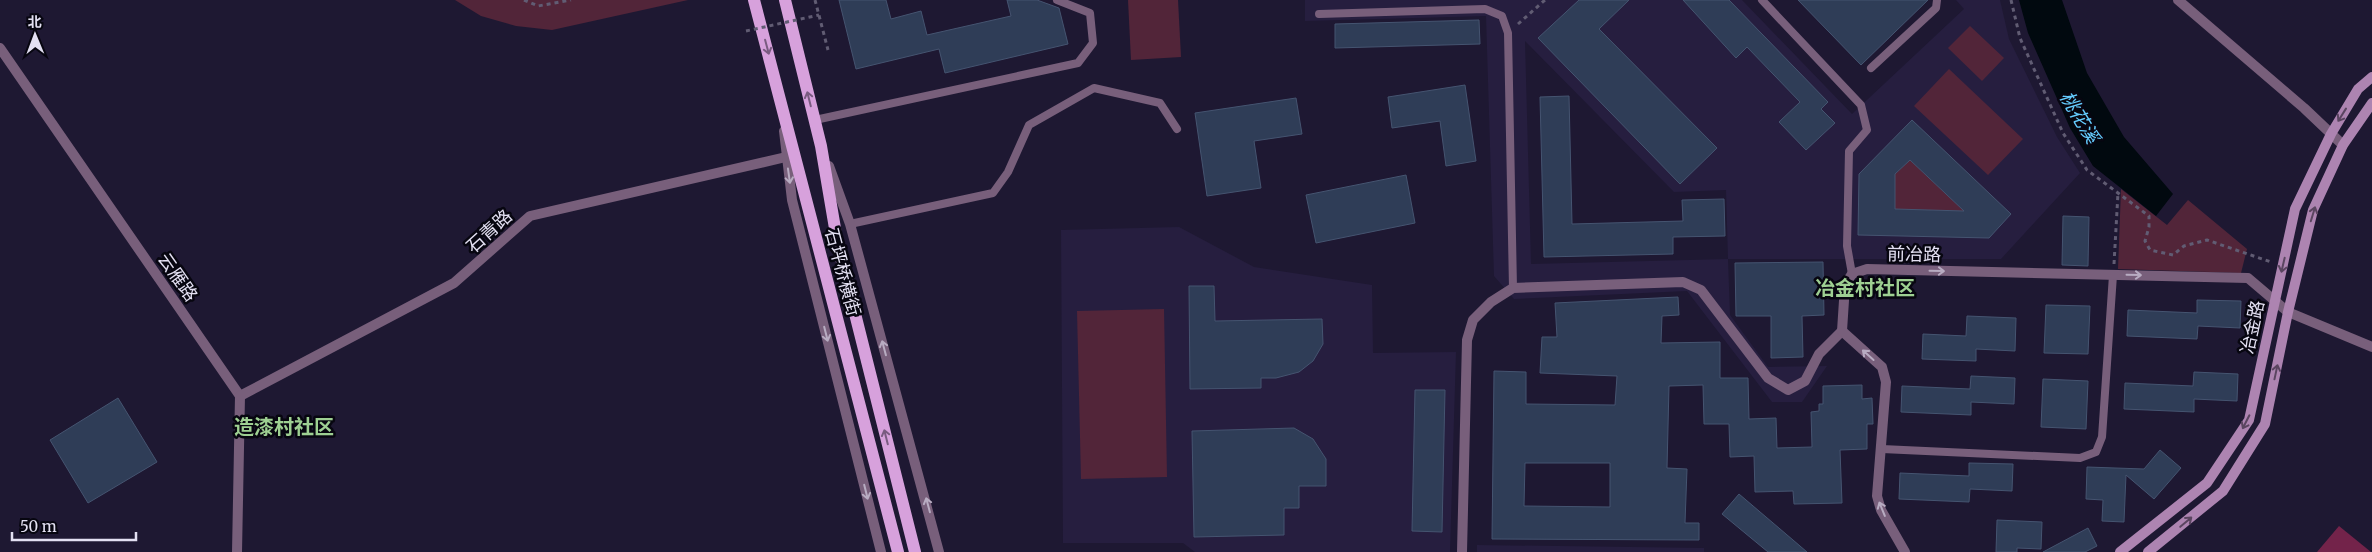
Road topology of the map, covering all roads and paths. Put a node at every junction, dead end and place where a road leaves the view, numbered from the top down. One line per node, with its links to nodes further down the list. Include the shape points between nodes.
1 (524, 0): 2 (path, via 538,6)
2 (571, 0)
3 (754, 0): 21 (main road, 石坪桥横街, one-way to 21)
4 (785, 0): 22 (main road, 石坪桥横街, one-way to 4)
5 (815, 0): 12 (path)
6 (1057, 0): 22 (lane, via 1090,13 1094,43 1078,63)
7 (1545, 0): 15 (path)
8 (1762, 0): 31 (lane, via 1861,105 1867,130 1849,151 1847,246)
9 (1937, 0): 18 (lane, via 1936,8)
10 (2011, 0): 28 (path, via 2020,38 2063,133 2087,170)
11 (2178, 0): 24 (street)
12 (818, 14): 14 (path, bridge); 17 (path)
13 (1318, 14): 15 (lane, via 1486,9 1502,16)
14 (746, 31)
15 (1508, 33): 33 (lane)
16 (0, 48): 38 (street, 云雁路)
17 (828, 50)
18 (1871, 68)
19 (2372, 77): 24 (main road, 冶金路, one-way to 24, via 2358,89)
20 (2372, 103): 25 (main road, 冶金路)
21 (783, 110): 27 (street); 42 (main road, 石坪桥横街)
22 (815, 120): 26 (main road, 石坪桥横街)
23 (1177, 129): 29 (lane, via 1160,103 1094,88 1029,125 1008,172 993,193)
24 (2330, 134): 25 (street); 30 (main road, 冶金路, one-way to 30, via 2295,209)
25 (2342, 145): 35 (main road, 冶金路, one-way to 25, via 2313,210)
26 (821, 146): 29 (street); 43 (main road, 石坪桥横街, one-way to 26, via 838,246)
27 (786, 157): 38 (street, 石青路, via 530,216 454,284); 41 (street, one-way to 41, via 792,200)
28 (2118, 192): 30 (path, via 2149,216 2145,241 2150,250 2173,254 2184,246 2207,240); 32 (path)
29 (850, 224): 44 (street, one-way to 29)
30 (2282, 266): 34 (main road, 冶金路)
31 (1852, 274): 32 (street, 前冶路, one-way to 32, via 1867,269); 36 (street, via 1845,285)
32 (2114, 275): 34 (street, 前冶路, one-way to 34, via 2248,278); 39 (lane, via 2102,437 2096,452 2080,458)
33 (1513, 288): 36 (street, via 1683,282 1701,290 1768,378 1788,390 1805,380 1819,354); 45 (street, via 1472,320 1467,340)
34 (2275, 300): 35 (street, 前冶路); 47 (main road, 冶金路, one-way to 47, via 2248,420 2207,483)
35 (2288, 312): 37 (street); 48 (main road, 冶金路, one-way to 35, via 2223,491 2265,424)
36 (1842, 331): 39 (street, one-way to 36, via 1886,382 1882,367)
37 (2372, 347)
38 (240, 396): 40 (street)
39 (1882, 449): 46 (street, one-way to 39, via 1881,510 1877,496)
40 (237, 552)
41 (881, 552)
42 (898, 552)
43 (915, 552)
44 (939, 552)
45 (1462, 552)
46 (1905, 552)
47 (2120, 552)
48 (2148, 552)

